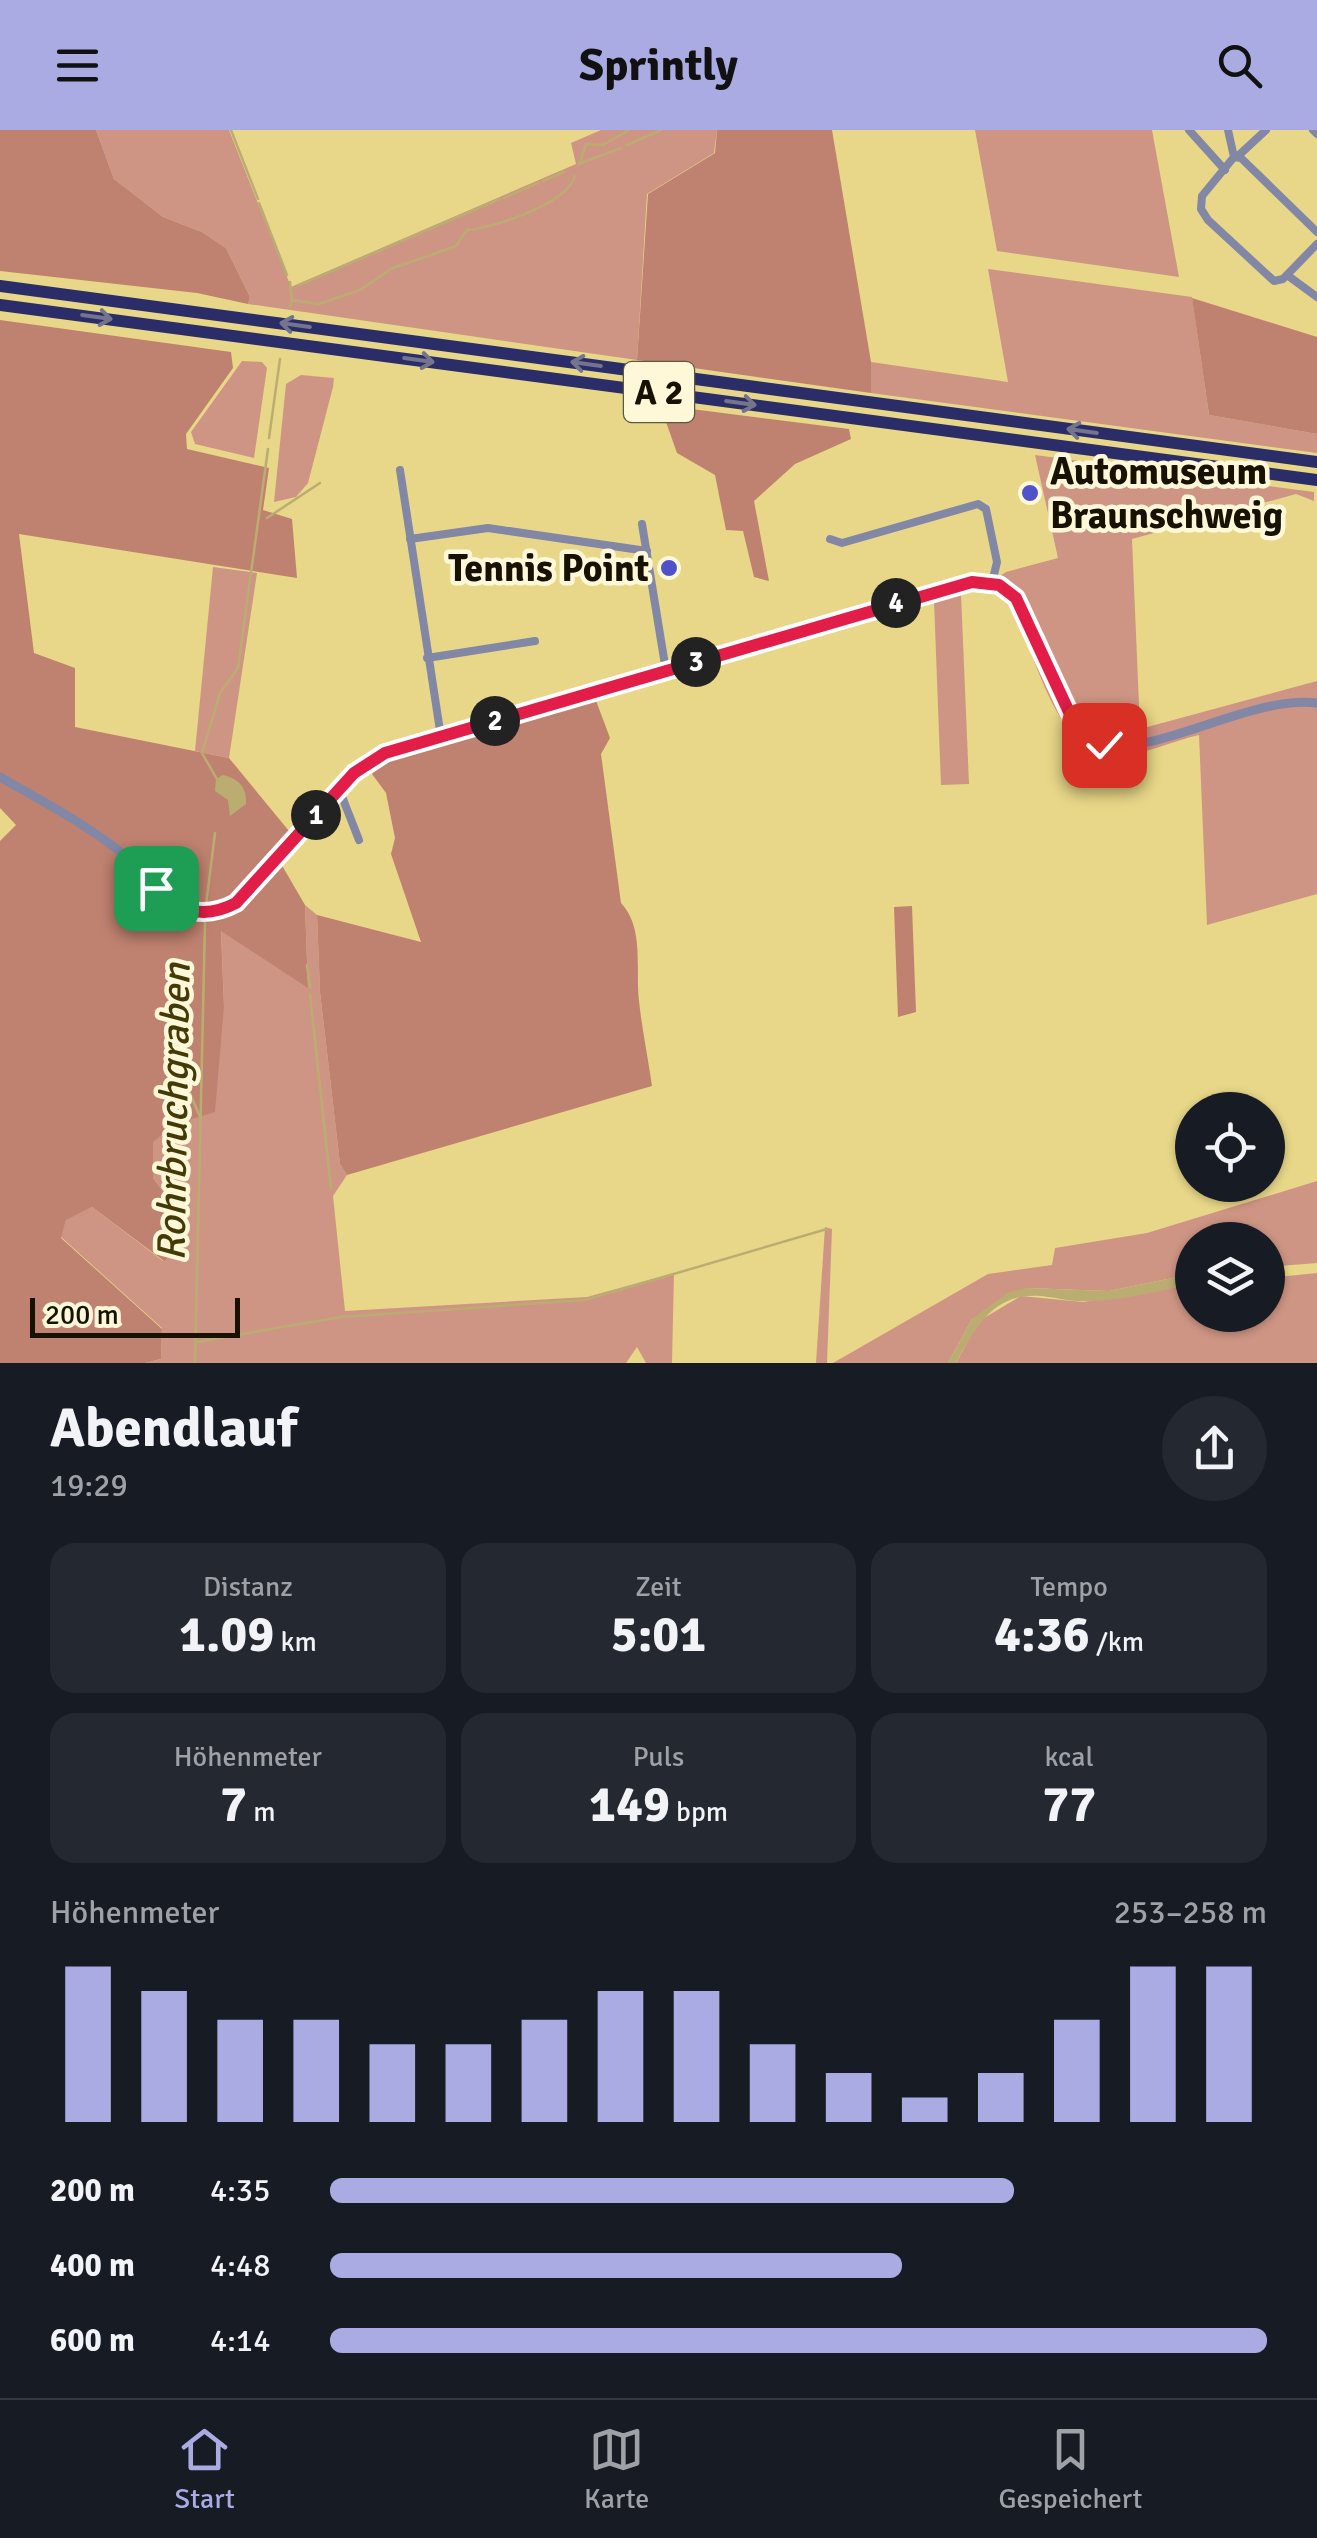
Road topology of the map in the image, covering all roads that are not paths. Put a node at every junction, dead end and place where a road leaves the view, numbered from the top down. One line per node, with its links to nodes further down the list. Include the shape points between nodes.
1 (1189, 130): 5 (street)
2 (1228, 130): 4 (street)
3 (1266, 130): 4 (street)
4 (1234, 158): 5 (street); 6 (street)
5 (1225, 170): 8 (street, via 1201,197 1204,216 1271,279)
6 (1317, 232)
7 (1317, 244): 8 (street)
8 (1287, 275): 10 (street)
9 (0, 286): 12 (highway, A 2, one-way to 9)
10 (1317, 297)
11 (0, 304): 14 (highway, A 2, one-way to 14)
12 (1317, 462)
13 (400, 470): 16 (street)
14 (1317, 480)
15 (642, 524): 18 (street)
16 (410, 539): 18 (street, via 488,528); 21 (street)
17 (830, 539): 19 (street, via 842,543 978,504 986,509 997,558)
18 (647, 550): 22 (street)
19 (992, 583): 22 (street, via 958,585); 23 (street, via 1020,604 1069,715 1096,743 1130,744 1284,702)
20 (536, 641): 21 (street)
21 (428, 658): 24 (street)
22 (666, 671): 24 (street)
23 (1317, 703)
24 (441, 736): 26 (street, via 369,760)
25 (0, 777): 26 (street, via 116,849 170,902 204,912 242,898)
26 (338, 789): 27 (street)
27 (359, 840)

